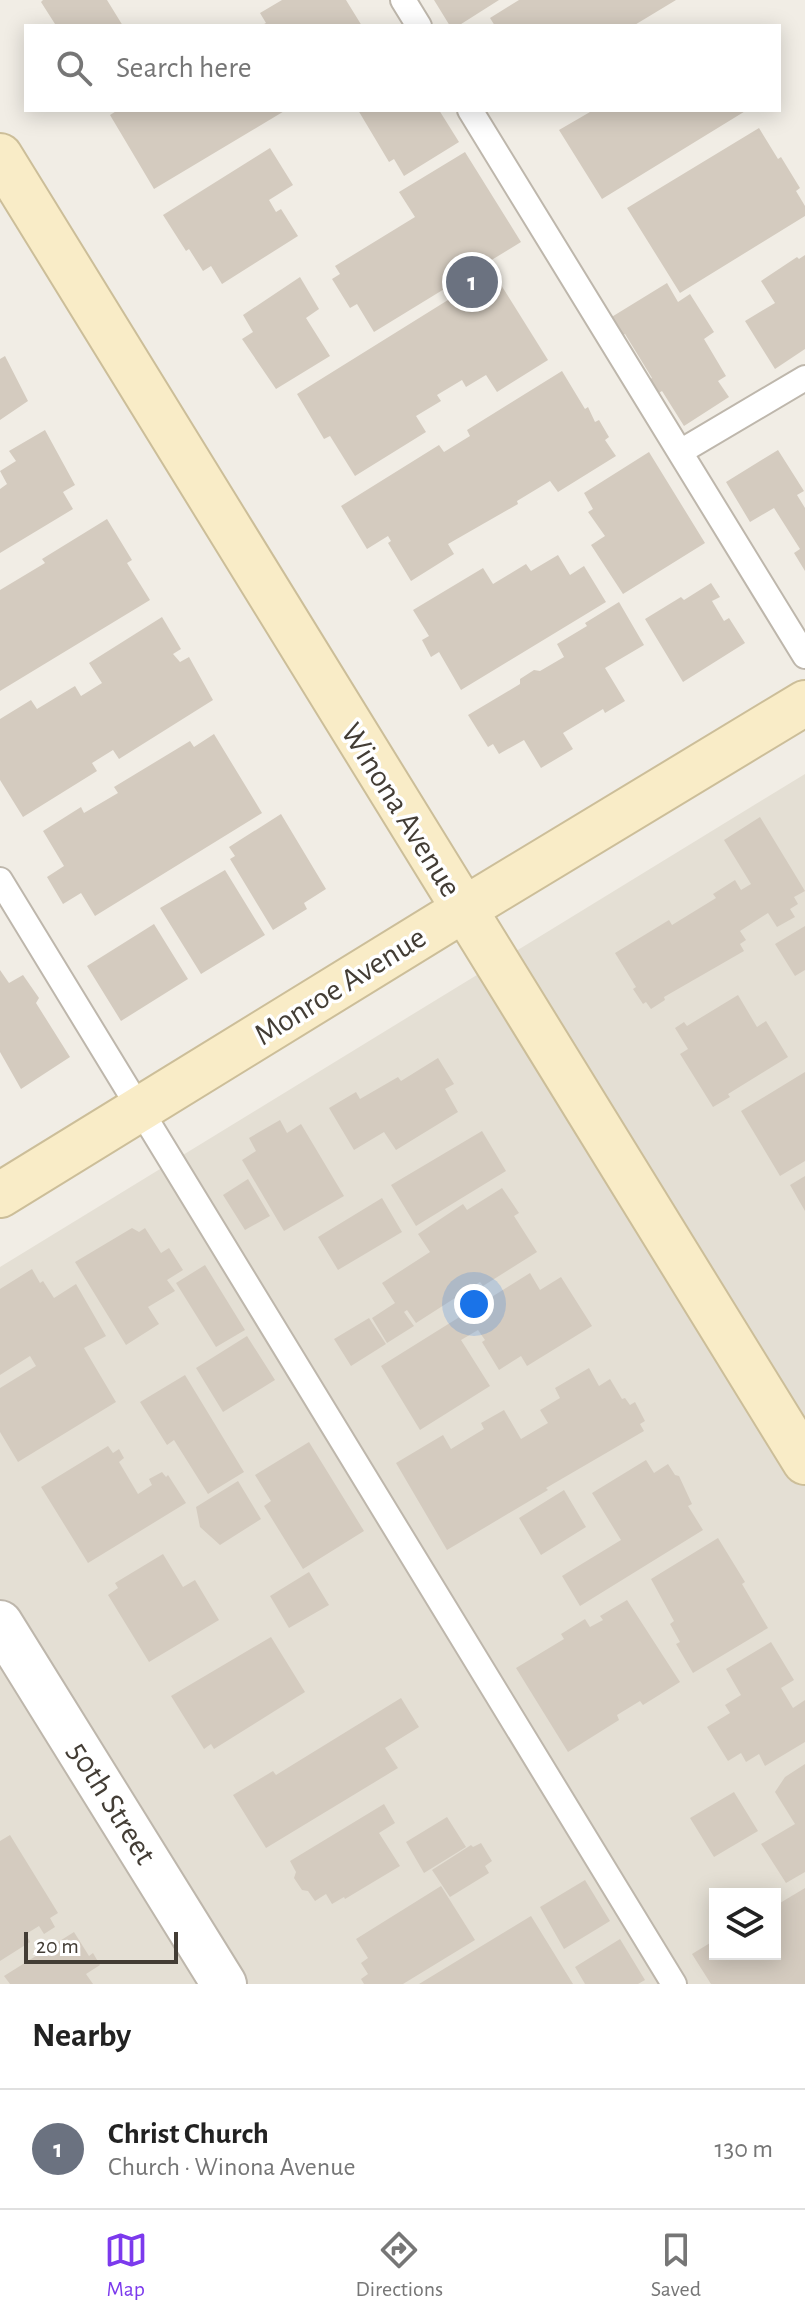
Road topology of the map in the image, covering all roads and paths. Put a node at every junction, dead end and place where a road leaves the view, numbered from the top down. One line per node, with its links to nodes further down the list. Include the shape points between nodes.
1 (403, 0): 2 (lane)
2 (418, 24)
3 (471, 112): 6 (lane)
4 (0, 156): 10 (street, Winona Avenue)
5 (805, 378): 6 (lane)
6 (680, 452): 7 (lane)
7 (805, 656)
8 (805, 703): 10 (street, Monroe Avenue)
9 (0, 880): 11 (lane)
10 (463, 910): 11 (street, Monroe Avenue); 13 (street, Winona Avenue)
11 (140, 1109): 12 (street, Monroe Avenue); 16 (lane)
12 (0, 1195)
13 (805, 1462)
14 (0, 1623): 15 (street, 50th Street)
15 (224, 1984)
16 (674, 1984)

